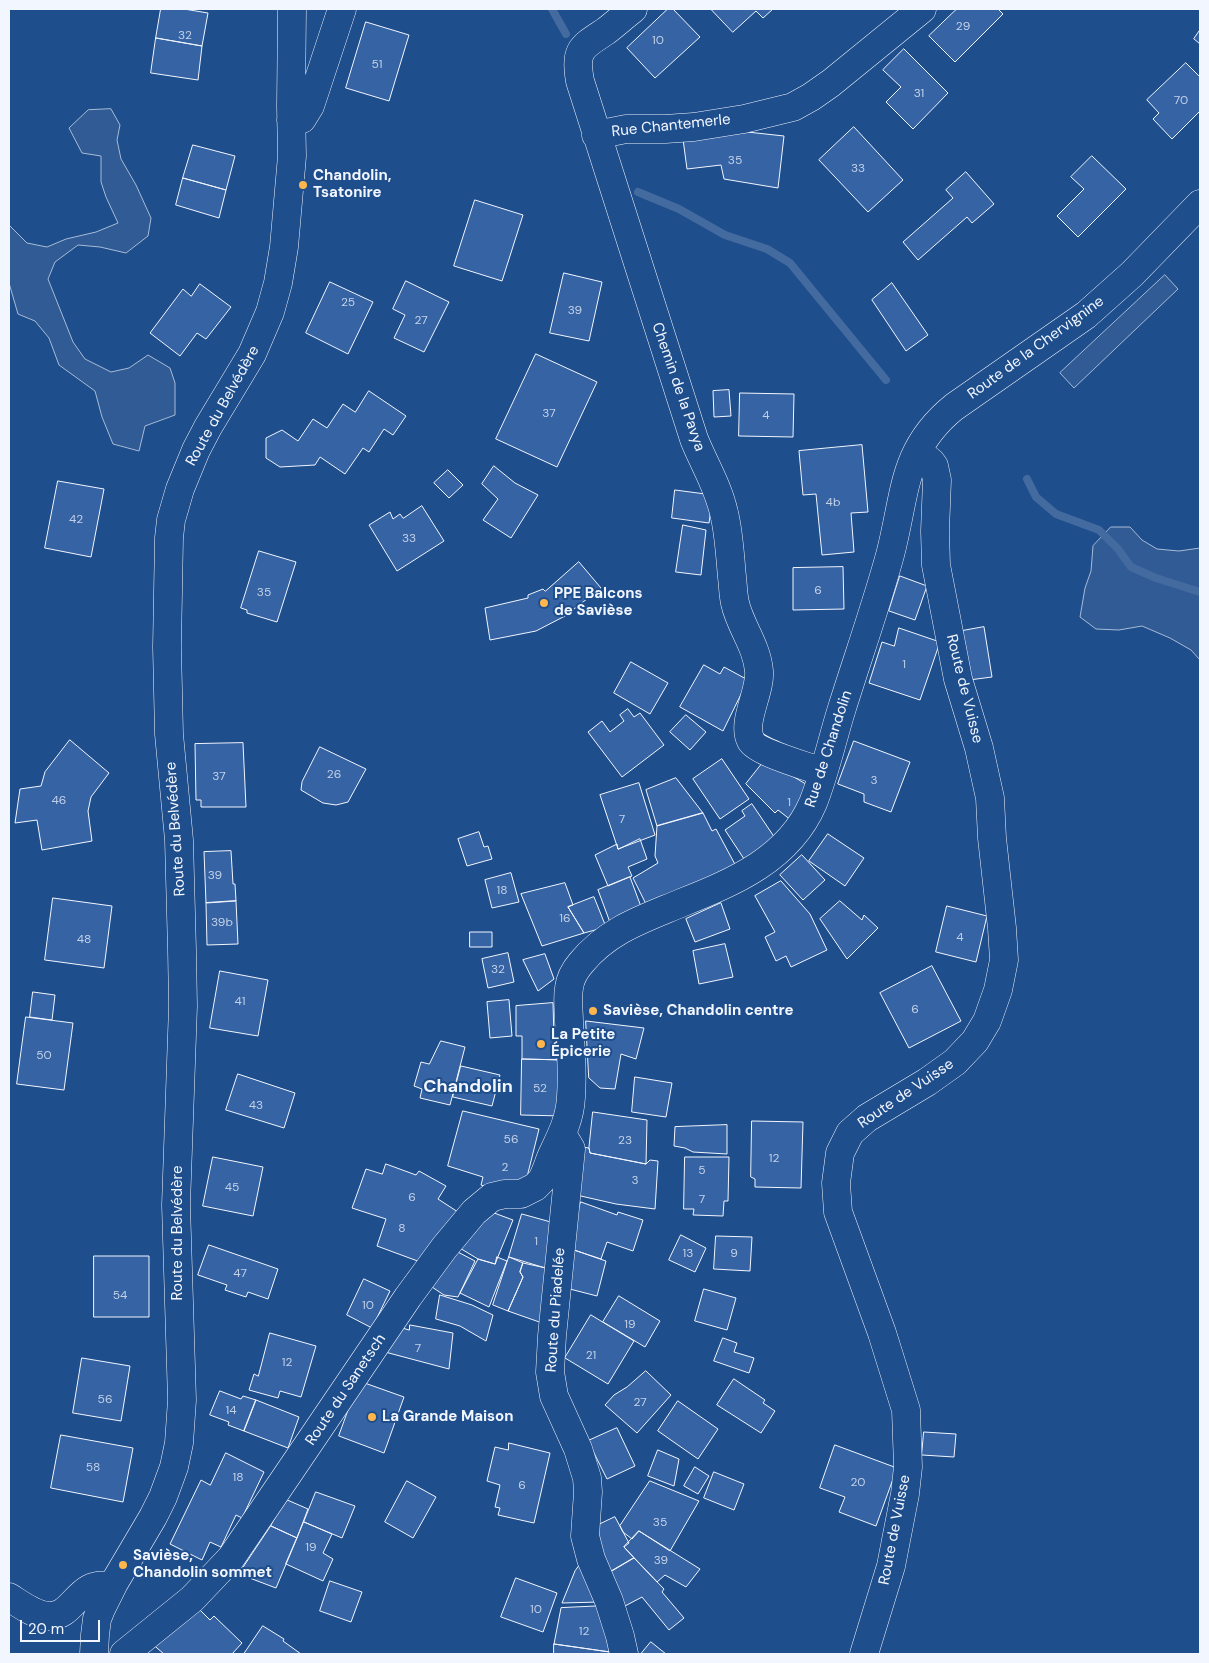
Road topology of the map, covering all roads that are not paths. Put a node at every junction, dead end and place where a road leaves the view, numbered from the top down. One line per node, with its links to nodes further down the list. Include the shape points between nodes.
1 (292, 9): 5 (street, Route du Belvédère)
2 (342, 9): 5 (street, via 310,106 302,119)
3 (633, 9): 6 (street, Chemin de la Pavya, via 584,46 579,57 578,72)
4 (922, 9): 6 (street, Rue Chantemerle, via 832,83 793,107 712,124 626,129)
5 (291, 120): 11 (street, Route du Belvédère, via 288,219 270,312 252,354 196,450 171,520 167,647 179,840 183,1006 176,1205 182,1424 174,1467 163,1497)
6 (596, 135): 9 (street, Chemin de la Pavya, via 694,439 717,486 725,514 734,602 759,672 748,728 751,741 766,752)
7 (1200, 204): 8 (street, Route de la Chervignine, via 1132,274 1086,315 944,415 928,432)
8 (918, 451): 9 (street, Rue de Chandolin, via 903,490 890,553); 16 (street, Route de Vuisse, via 934,466 937,480 936,565 958,679 990,798 1004,960 987,1021 975,1041 956,1062 867,1118 850,1133 840,1153 836,1183 838,1212 882,1332 906,1410 908,1467 905,1494 891,1566)
9 (823, 772): 10 (street, Rue de Chandolin, via 806,817 777,853 727,883 613,933 596,946 580,965 569,988 572,1092 568,1121)
10 (562, 1134): 14 (street, Route du Sanetsch, via 545,1174 534,1187 520,1194 498,1195 486,1201 444,1248 231,1558 192,1599); 15 (street, Route du Piadelée, via 570,1148 550,1372 554,1396 587,1478 586,1536)
11 (112, 1587): 12 (street, via 91,1586 62,1612 49,1616 38,1614); 13 (street, Route du Belvédère, via 97,1620)
12 (9, 1597)
13 (94, 1654)
14 (124, 1654)
15 (624, 1654)
16 (864, 1654)

